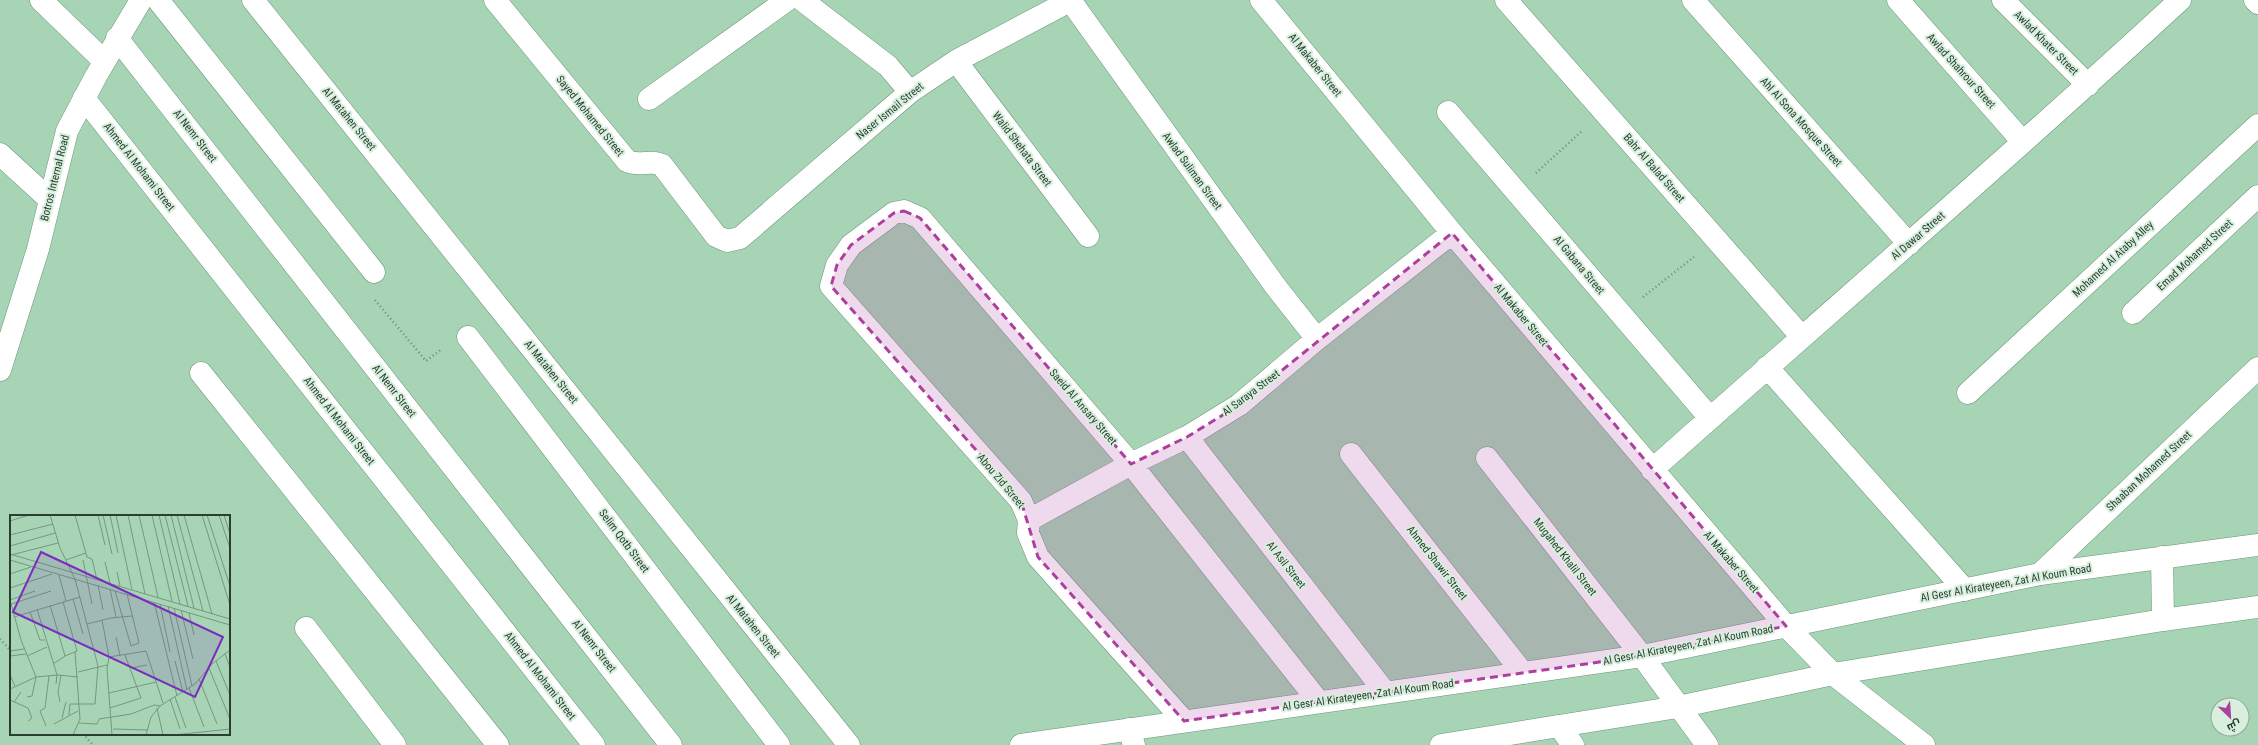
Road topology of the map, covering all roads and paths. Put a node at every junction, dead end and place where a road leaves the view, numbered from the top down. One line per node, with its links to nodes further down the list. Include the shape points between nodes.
1 (41, 0): 19 (street)
2 (141, 0): 18 (street, Botros Internal Road)
3 (158, 0): 38 (street)
4 (254, 0): 83 (street, Al Matahen Street)
5 (495, 0): 36 (street, Sayed Mohamed Street, via 627,161 634,164 654,162 662,165 716,236)
6 (787, 0): 24 (street)
7 (802, 0): 22 (street, via 888,66)
8 (1067, 0): 20 (street, Naser Ismail Street)
9 (1070, 0): 44 (street, Awlad Suliman Street, via 1276,287)
10 (1261, 0): 33 (street, Al Makaber Street)
11 (1506, 0): 25 (street, Bahr Al Balad Street)
12 (1693, 0): 37 (street, Ahl Al Sona Mosque Street)
13 (1898, 0): 28 (street, Awlad Shahrour Street)
14 (2003, 0): 21 (street, Awlad Khater Street)
15 (2180, 0): 21 (street, Al Dawar Street)
16 (2256, 0): 17 (street)
17 (2258, 3)
18 (117, 38): 19 (street, Botros Internal Road); 81 (street, Al Nemr Street)
19 (104, 61): 23 (street, Botros Internal Road)
20 (956, 61): 22 (street, Naser Ismail Street); 34 (street, Walid Shehata Street)
21 (2088, 85): 28 (street, Al Dawar Street)
22 (910, 92): 36 (street, Naser Ismail Street, via 740,238)
23 (84, 98): 32 (street, Botros Internal Road, via 67,130); 80 (street, Ahmed Al Mohami Street)
24 (648, 99)
25 (1604, 111): 30 (path); 35 (street, Bahr Al Balad Street)
26 (1448, 112): 30 (street, Al Gabana Street)
27 (2258, 125): 49 (street, Mohamed Al Ataby Alley)
28 (2024, 142): 37 (street, Al Dawar Street)
29 (0, 154): 32 (street)
30 (1516, 190): 41 (street, Al Gabana Street)
31 (2258, 196): 40 (street, Emad Mohamed Street)
32 (49, 199): 45 (street, Botros Internal Road, via 38,249)
33 (1452, 233): 44 (street, Al Saraya Street); 55 (street, Al Makaber Street)
34 (1088, 236)
35 (1717, 240): 41 (path); 43 (street, Bahr Al Balad Street)
36 (727, 241)
37 (1909, 244): 43 (street, Al Dawar Street)
38 (374, 272): 42 (path, via 372,297 426,361 462,335)
39 (831, 286): 54 (street, Saeid Al Ansary Street, via 837,265 851,245 894,213 904,211 920,218); 56 (street, Abou Zid Street, via 1020,501)
40 (2133, 313)
41 (1621, 314): 50 (street, Al Gabana Street)
42 (468, 336): 82 (street, Selim Qotb Street)
43 (1801, 336): 46 (street, Al Dawar Street)
44 (1317, 339): 51 (street, Al Saraya Street, via 1239,405)
45 (1, 362)
46 (1767, 368): 50 (street, Al Dawar Street); 60 (street)
47 (2258, 368): 59 (street, Shaaban Mohamed Street)
48 (201, 373): 79 (street)
49 (1968, 393)
50 (1710, 418): 55 (street, Al Dawar Street)
51 (1187, 437): 54 (street, Al Saraya Street); 70 (street, Al Asil Street)
52 (1351, 454): 68 (street, Ahmed Shawir Street)
53 (1487, 458): 67 (street, Mugahed Khalil Street)
54 (1131, 464): 56 (street, Al Saraya Street); 71 (street, Saeid Al Ansary Street)
55 (1652, 470): 63 (street, Al Makaber Street)
56 (1029, 520): 73 (street, Abou Zid Street, via 1028,533 1038,557)
57 (2258, 546): 58 (street, Al Gesr Al Kirateyeen, Zat Al Koum Road)
58 (2162, 557): 59 (street, Al Gesr Al Kirateyeen, Zat Al Koum Road); 62 (street)
59 (2040, 574): 60 (street, Al Gesr Al Kirateyeen, Zat Al Koum Road)
60 (1965, 590): 63 (street, Al Gesr Al Kirateyeen, Zat Al Koum Road)
61 (2258, 607): 62 (street)
62 (2163, 620): 69 (street)
63 (1786, 626): 67 (street, Al Gesr Al Kirateyeen, Zat Al Koum Road); 69 (street, Al Makaber Street)
64 (306, 628): 78 (street)
65 (0, 638): 66 (path)
66 (10, 650)
67 (1642, 656): 68 (street, Al Gesr Al Kirateyeen, Zat Al Koum Road); 72 (street, Mugahed Khalil Street)
68 (1523, 673): 70 (street, Al Gesr Al Kirateyeen, Zat Al Koum Road)
69 (1833, 674): 72 (street); 88 (street, Al Makaber Street)
70 (1385, 692): 71 (street, Al Gesr Al Kirateyeen, Zat Al Koum Road)
71 (1319, 702): 73 (street, Al Gesr Al Kirateyeen, Zat Al Koum Road)
72 (1678, 707): 74 (street); 87 (street, Mugahed Khalil Street)
73 (1184, 721): 76 (street, Al Gesr Al Kirateyeen, Zat Al Koum Road)
74 (1559, 726): 85 (street); 86 (street)
75 (84, 735): 77 (path)
76 (1131, 737): 84 (street, Al Gesr Al Kirateyeen, Zat Al Koum Road)
77 (93, 745)
78 (395, 745)
79 (498, 745)
80 (594, 745)
81 (671, 745)
82 (779, 745)
83 (849, 745)
84 (1021, 745)
85 (1441, 745)
86 (1573, 745)
87 (1707, 745)
88 (1924, 745)

